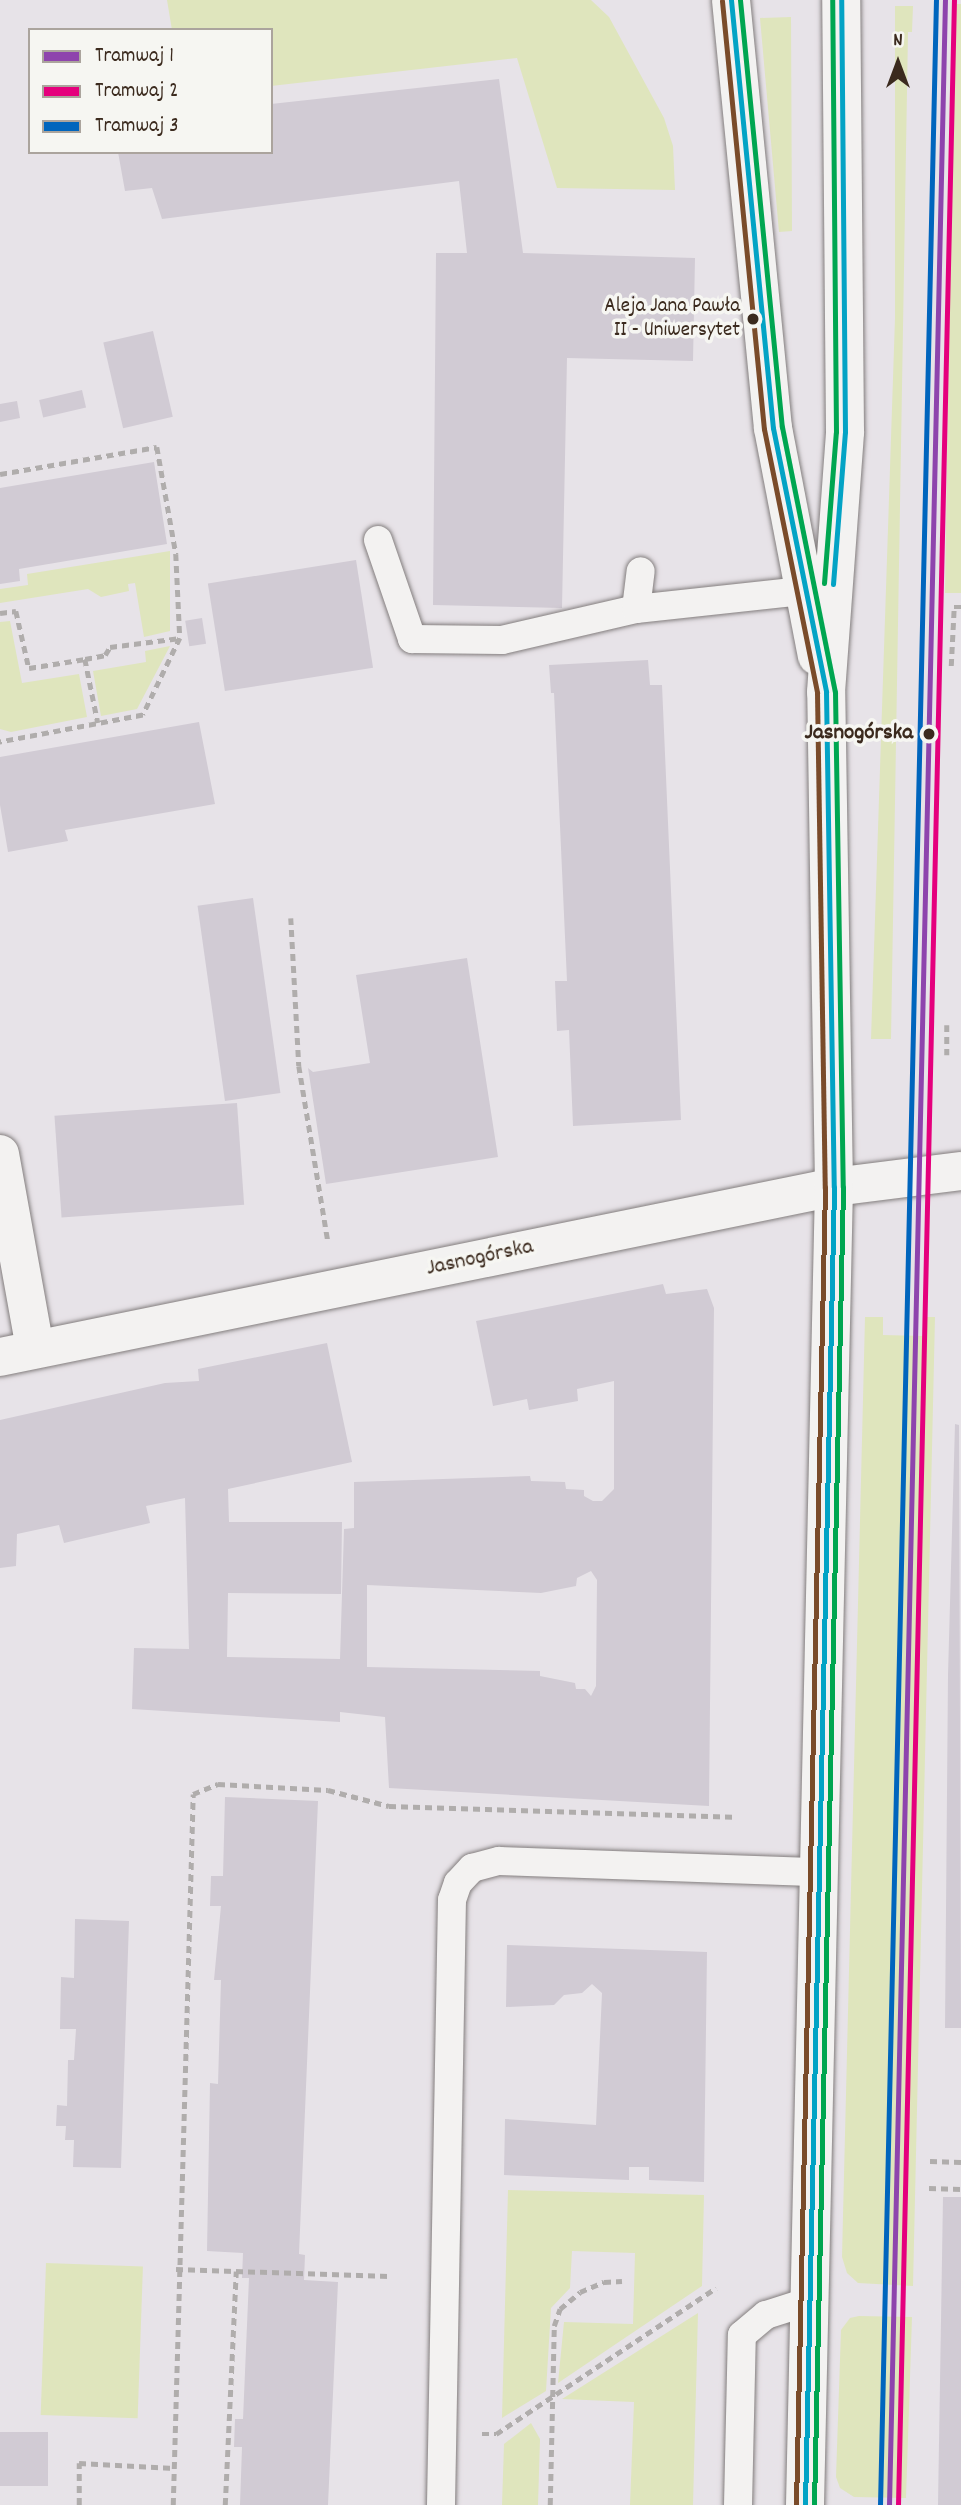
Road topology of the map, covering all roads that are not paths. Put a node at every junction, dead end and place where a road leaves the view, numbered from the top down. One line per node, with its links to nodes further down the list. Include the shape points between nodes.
1 (731, 0): 5 (street, via 773,428)
2 (841, 0): 7 (street, via 845,432)
3 (377, 541): 6 (lane, via 412,639 502,640)
4 (641, 571): 6 (lane)
5 (802, 591): 6 (lane); 7 (street)
6 (636, 609)
7 (825, 692): 10 (street)
8 (0, 1154): 11 (street)
9 (961, 1171): 10 (street, Jasnogórska)
10 (834, 1187): 11 (street, Jasnogórska); 12 (street)
11 (18, 1353)
12 (819, 1872): 13 (street); 14 (lane, via 499,1861 472,1868 458,1883 453,1900)
13 (810, 2301): 15 (lane, via 766,2315 742,2335); 16 (street)
14 (441, 2505)
15 (738, 2505)
16 (805, 2505)

